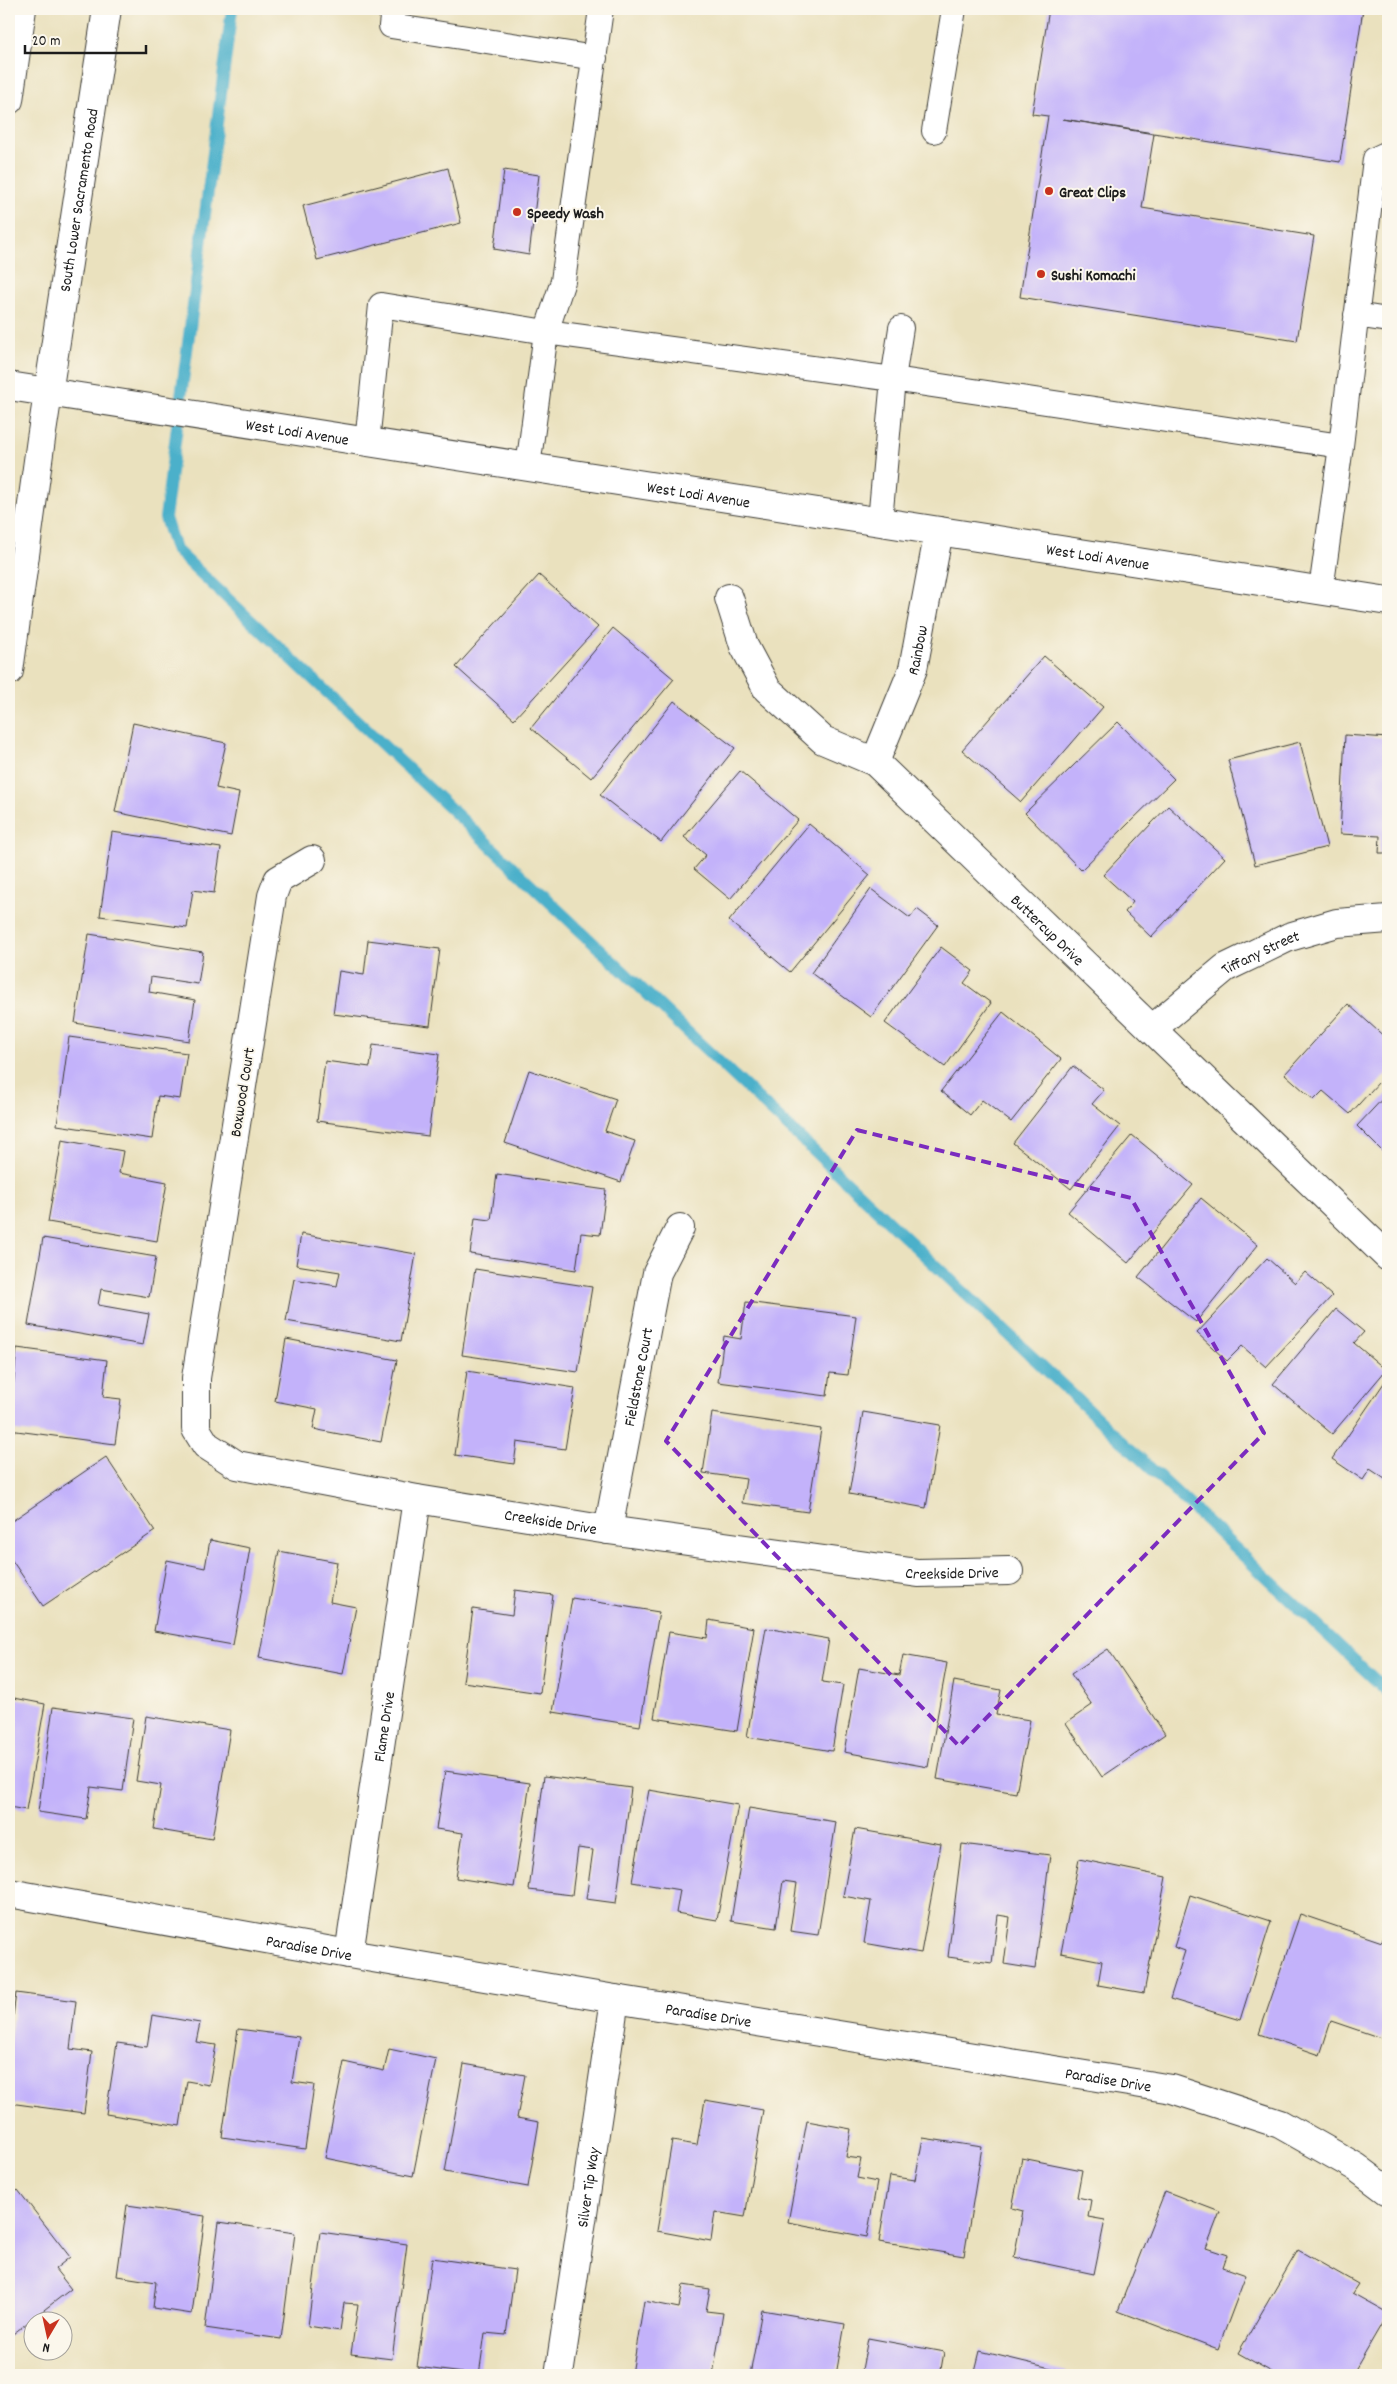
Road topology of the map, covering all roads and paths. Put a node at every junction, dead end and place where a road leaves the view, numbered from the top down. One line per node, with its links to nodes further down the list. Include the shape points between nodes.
1 (22, 9): 7 (street)
2 (107, 9): 16 (street, South Lower Sacramento Road)
3 (393, 9): 6 (lane, via 391,26)
4 (602, 9): 6 (lane)
5 (954, 9): 8 (lane)
6 (595, 58): 13 (lane, via 563,282)
7 (9, 100)
8 (934, 131)
9 (1388, 153): 10 (lane, via 1375,159)
10 (1356, 315): 11 (lane); 18 (lane)
11 (1388, 320)
12 (901, 328): 14 (lane)
13 (546, 332): 14 (lane); 17 (lane, via 381,305); 19 (lane)
14 (893, 379): 18 (lane); 20 (lane)
15 (9, 386): 16 (street, West Lodi Avenue)
16 (49, 392): 17 (street, West Lodi Avenue); 25 (street, South Lower Sacramento Road)
17 (366, 443): 19 (street, West Lodi Avenue)
18 (1341, 446): 22 (lane)
19 (528, 467): 20 (street, West Lodi Avenue)
20 (880, 521): 21 (street, West Lodi Avenue)
21 (940, 531): 22 (street, West Lodi Avenue); 26 (street, Rainbow, via 913,669)
22 (1321, 590): 24 (street, West Lodi Avenue)
23 (729, 598): 26 (street, Buttercup Drive, via 744,646 768,689 823,740)
24 (1388, 601)
25 (9, 671)
26 (876, 762): 29 (street, Buttercup Drive)
27 (312, 860): 32 (street, Boxwood Court, via 278,880 272,896)
28 (1388, 919): 29 (street, Tiffany Street, via 1337,923 1289,937 1225,968)
29 (1152, 1029): 31 (street, Buttercup Drive)
30 (680, 1228): 34 (street, Fieldstone Court, via 657,1273)
31 (1388, 1257)
32 (202, 1343): 33 (street, Creekside Drive, via 196,1378 196,1429 206,1445 237,1465)
33 (418, 1499): 34 (street, Creekside Drive); 37 (street, Flame Drive)
34 (608, 1530): 35 (street, Creekside Drive, via 918,1573)
35 (1009, 1571)
36 (9, 1893): 37 (street, Paradise Drive)
37 (349, 1954): 38 (street, Paradise Drive)
38 (615, 1999): 39 (street, Paradise Drive, via 1172,2089 1280,2124 1356,2167); 40 (street, Silver Tip Way)
39 (1388, 2191)
40 (559, 2375)

